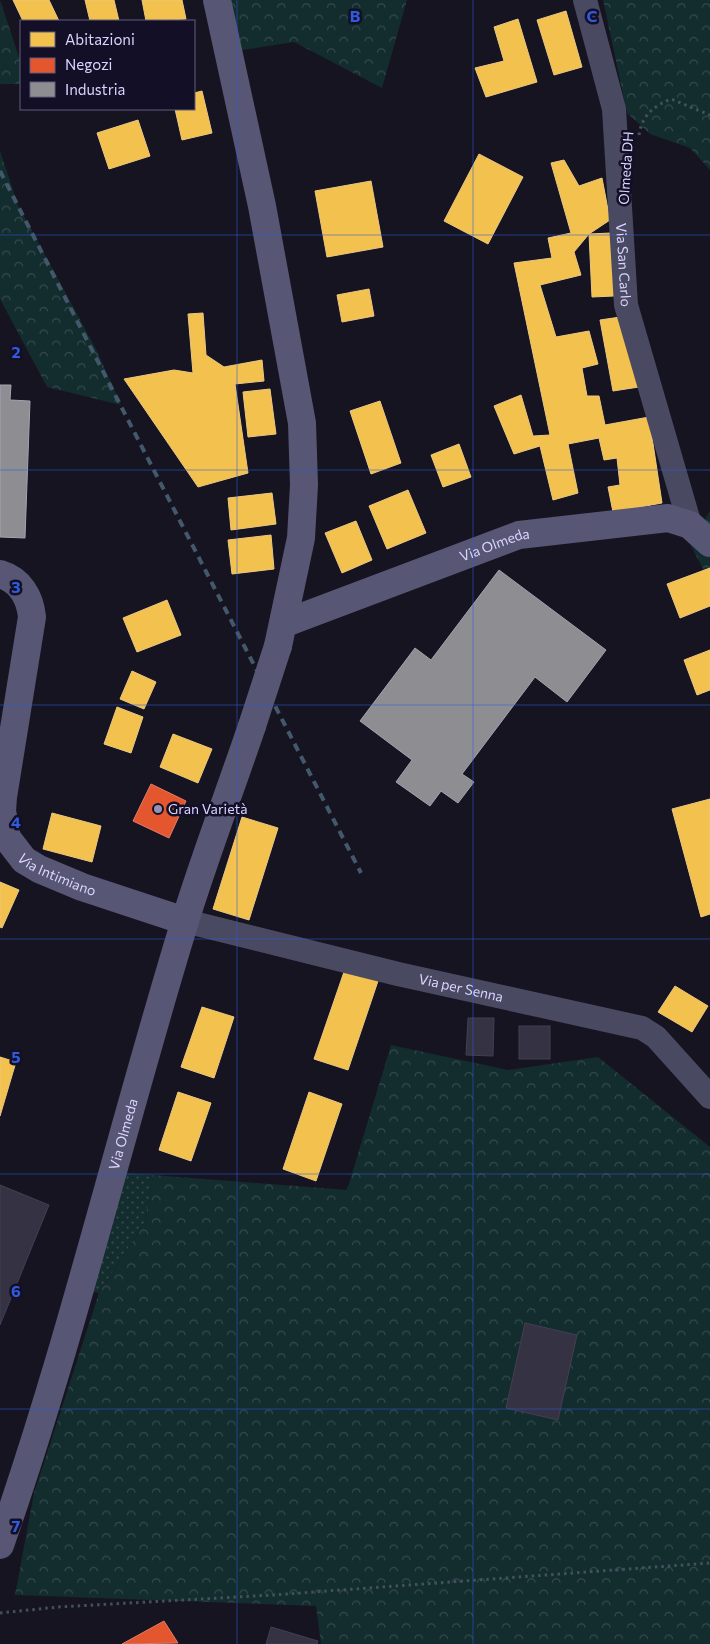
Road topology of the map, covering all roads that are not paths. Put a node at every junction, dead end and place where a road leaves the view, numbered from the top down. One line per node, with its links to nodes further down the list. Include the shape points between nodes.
1 (217, 0): 6 (main road, Via Olmeda, via 262,206 302,423 304,485 301,538)
2 (585, 0): 3 (street, Via San Carlo, via 614,109 626,305)
3 (690, 525): 4 (main road, Via Olmeda); 6 (main road, Via Olmeda, via 668,518 519,535)
4 (710, 543)
5 (0, 574): 7 (main road, Via Intimiano, via 23,589 32,617 2,797)
6 (281, 635): 8 (main road, Via Olmeda, bridge)
7 (3, 838): 8 (main road, Via Intimiano, via 24,860 38,869)
8 (185, 921): 9 (street, Via per Senna, via 398,974 642,1028 656,1037); 10 (main road, Via Olmeda, via 89,1260)
9 (710, 1097)
10 (0, 1545)

